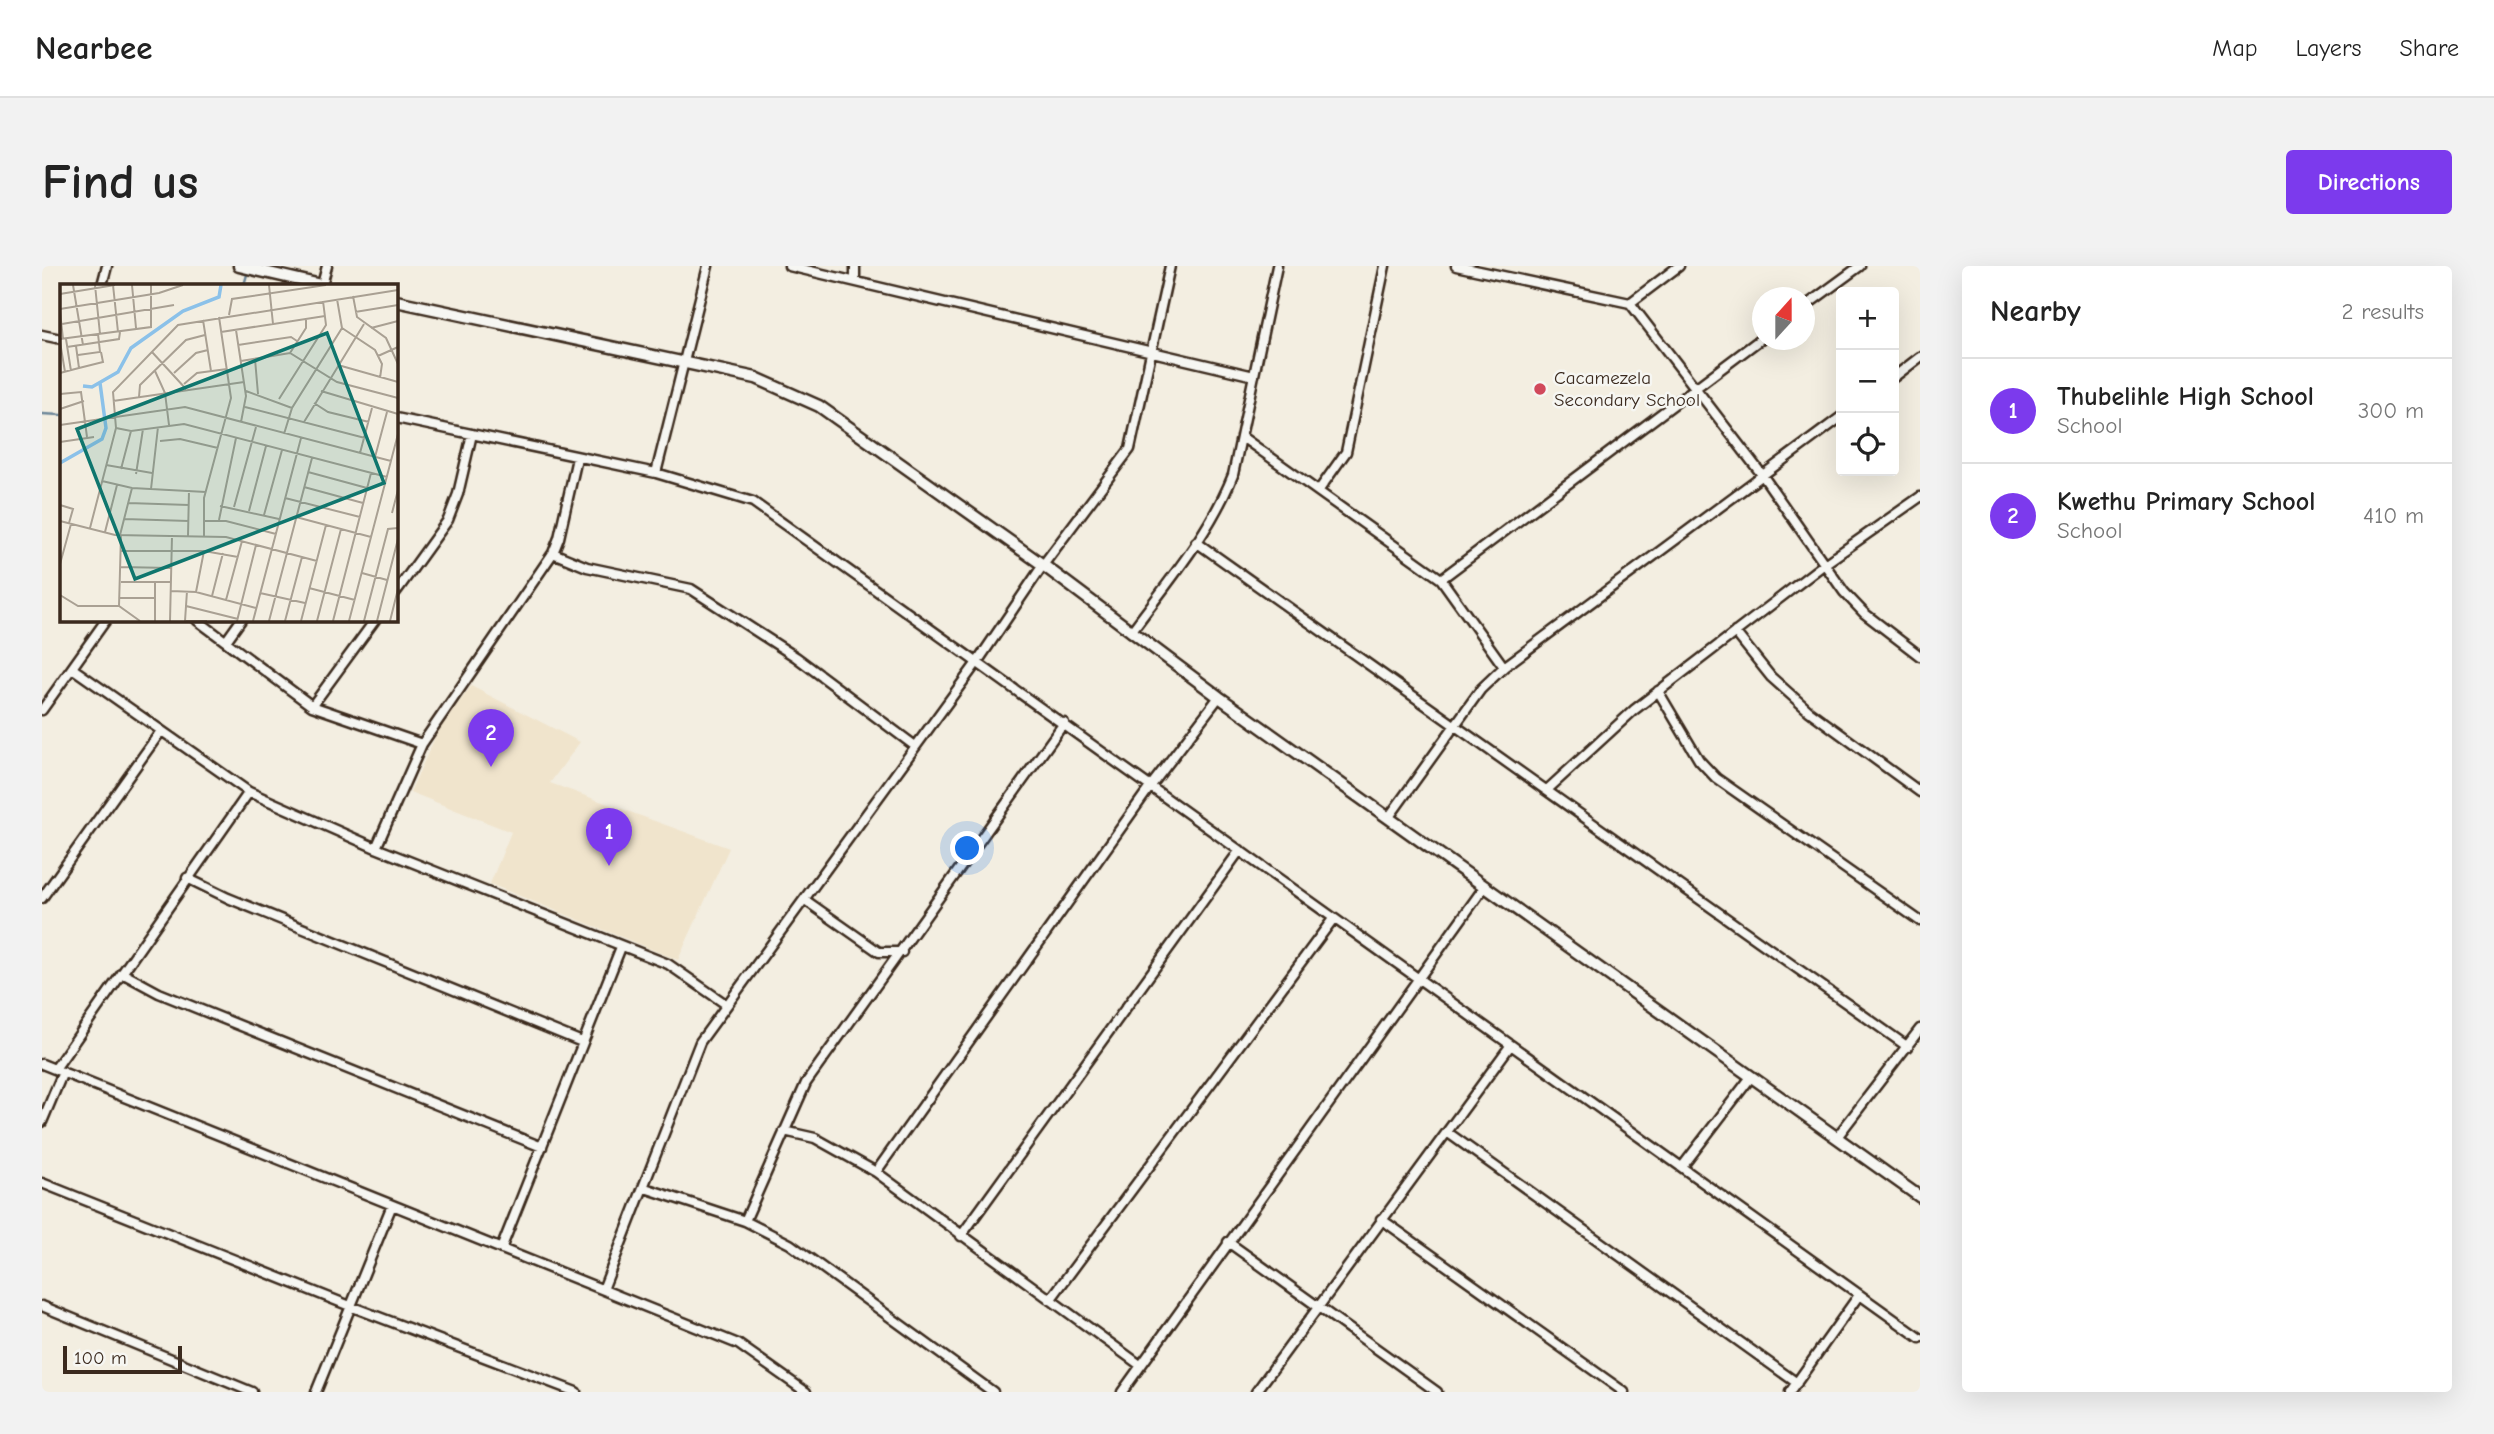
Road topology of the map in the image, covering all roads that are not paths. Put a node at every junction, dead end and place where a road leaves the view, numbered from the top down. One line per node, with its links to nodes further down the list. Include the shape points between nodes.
1 (107, 266): 14 (street)
2 (239, 266): 15 (street)
3 (327, 266): 16 (street)
4 (708, 266): 25 (street)
5 (789, 266): 13 (street)
6 (855, 266): 13 (street)
7 (1170, 266): 23 (street)
8 (1277, 266): 27 (street)
9 (1385, 266): 36 (street, via 1346,452)
10 (1456, 266): 19 (street)
11 (1679, 266): 19 (street)
12 (1860, 266): 17 (street)
13 (855, 281): 23 (street)
14 (102, 284)
15 (318, 284)
16 (322, 284)
17 (1815, 299)
18 (397, 301): 25 (street)
19 (1630, 303): 28 (street)
20 (42, 335): 21 (street)
21 (60, 339)
22 (1752, 345): 28 (street)
23 (1150, 352): 27 (street); 40 (street, via 1130,449)
24 (1920, 357): 26 (street)
25 (683, 360): 34 (street); 40 (street, via 756,378 819,405)
26 (1899, 373)
27 (1254, 376): 32 (street)
28 (1694, 388): 35 (street); 42 (street)
29 (397, 418): 31 (street)
30 (1836, 421): 35 (street)
31 (472, 434): 33 (street); 43 (street, via 448,520)
32 (1242, 437): 36 (street); 38 (street, via 1222,501)
33 (577, 458): 34 (street); 39 (street)
34 (656, 473): 52 (street, via 753,502)
35 (1763, 476): 41 (street); 53 (street)
36 (1319, 490): 42 (street)
37 (1918, 501): 41 (street)
38 (1196, 542): 48 (street); 60 (street)
39 (553, 553): 62 (street); 63 (street, via 587,567 691,589 796,657)
40 (1043, 565): 48 (street); 52 (street)
41 (1823, 565): 49 (street); 51 (street, via 1864,613)
42 (1441, 579): 53 (street)
43 (397, 591)
44 (105, 621): 54 (street)
45 (198, 621): 50 (street)
46 (240, 621): 50 (street)
47 (374, 621): 57 (street)
48 (1131, 632): 56 (street)
49 (1735, 632): 55 (street); 67 (street, via 1771,677 1809,711)
50 (226, 641): 57 (street)
51 (1920, 656)
52 (978, 661): 59 (street); 63 (street)
53 (1504, 667): 60 (street)
54 (72, 668): 58 (street); 61 (street)
55 (1658, 691): 65 (street); 76 (street, via 1699,760 1716,778)
56 (1219, 697): 64 (street); 68 (street)
57 (312, 706): 62 (street)
58 (42, 710)
59 (1064, 723): 64 (street); 78 (street)
60 (1454, 726): 65 (street); 68 (street)
61 (161, 731): 66 (street); 73 (street)
62 (422, 744): 69 (street)
63 (915, 746): 74 (street)
64 (1150, 787): 70 (street); 95 (street)
65 (1548, 789): 85 (street)
66 (249, 792): 69 (street); 71 (street)
67 (1920, 792)
68 (1389, 817): 72 (street)
69 (376, 848): 77 (street)
70 (1240, 850): 75 (street); 102 (street)
71 (187, 878): 79 (street); 83 (street)
72 (1485, 886): 80 (street); 88 (street)
73 (42, 898)
74 (805, 900): 78 (street, via 879,951); 81 (street)
75 (1333, 919): 80 (street); 107 (street)
76 (1920, 921)
77 (621, 947): 81 (street, via 682,972); 83 (street)
78 (902, 952): 90 (street, via 812,1073)
79 (122, 972): 87 (street); 93 (street, via 159,993)
80 (1419, 978): 84 (street); 103 (street)
81 (727, 1005): 97 (street, via 694,1053)
82 (1920, 1029): 85 (street)
83 (582, 1042): 93 (street)
84 (1510, 1045): 91 (street); 94 (street)
85 (1908, 1047): 92 (street)
86 (42, 1064): 87 (street)
87 (59, 1071): 89 (street); 99 (street)
88 (1751, 1077): 92 (street); 94 (street)
89 (42, 1122)
90 (784, 1131): 95 (street, via 816,1139); 101 (street)
91 (1447, 1132): 100 (street); 113 (street)
92 (1837, 1137): 98 (street)
93 (542, 1147): 104 (street)
94 (1682, 1167): 106 (street)
95 (876, 1172): 102 (street)
96 (42, 1183): 109 (street)
97 (645, 1188): 101 (street); 105 (street)
98 (1920, 1197)
99 (393, 1206): 104 (street); 109 (street)
100 (1381, 1219): 110 (street); 123 (street)
101 (745, 1221): 119 (street, via 811,1258)
102 (961, 1236): 107 (street)
103 (1228, 1242): 110 (street); 112 (street)
104 (501, 1249): 105 (street)
105 (604, 1287): 118 (street, via 738,1344)
106 (1859, 1295): 111 (street); 113 (street)
107 (1050, 1300): 112 (street)
108 (42, 1306): 115 (street)
109 (350, 1306): 114 (street); 116 (street)
110 (1317, 1307): 121 (street); 122 (street)
111 (1920, 1338)
112 (1140, 1365): 120 (street)
113 (1797, 1383): 124 (street)
114 (563, 1389): 117 (street)
115 (252, 1392)
116 (316, 1392)
117 (576, 1392)
118 (806, 1392)
119 (993, 1392)
120 (1122, 1392)
121 (1256, 1392)
122 (1437, 1392)
123 (1624, 1392)
124 (1790, 1392)

